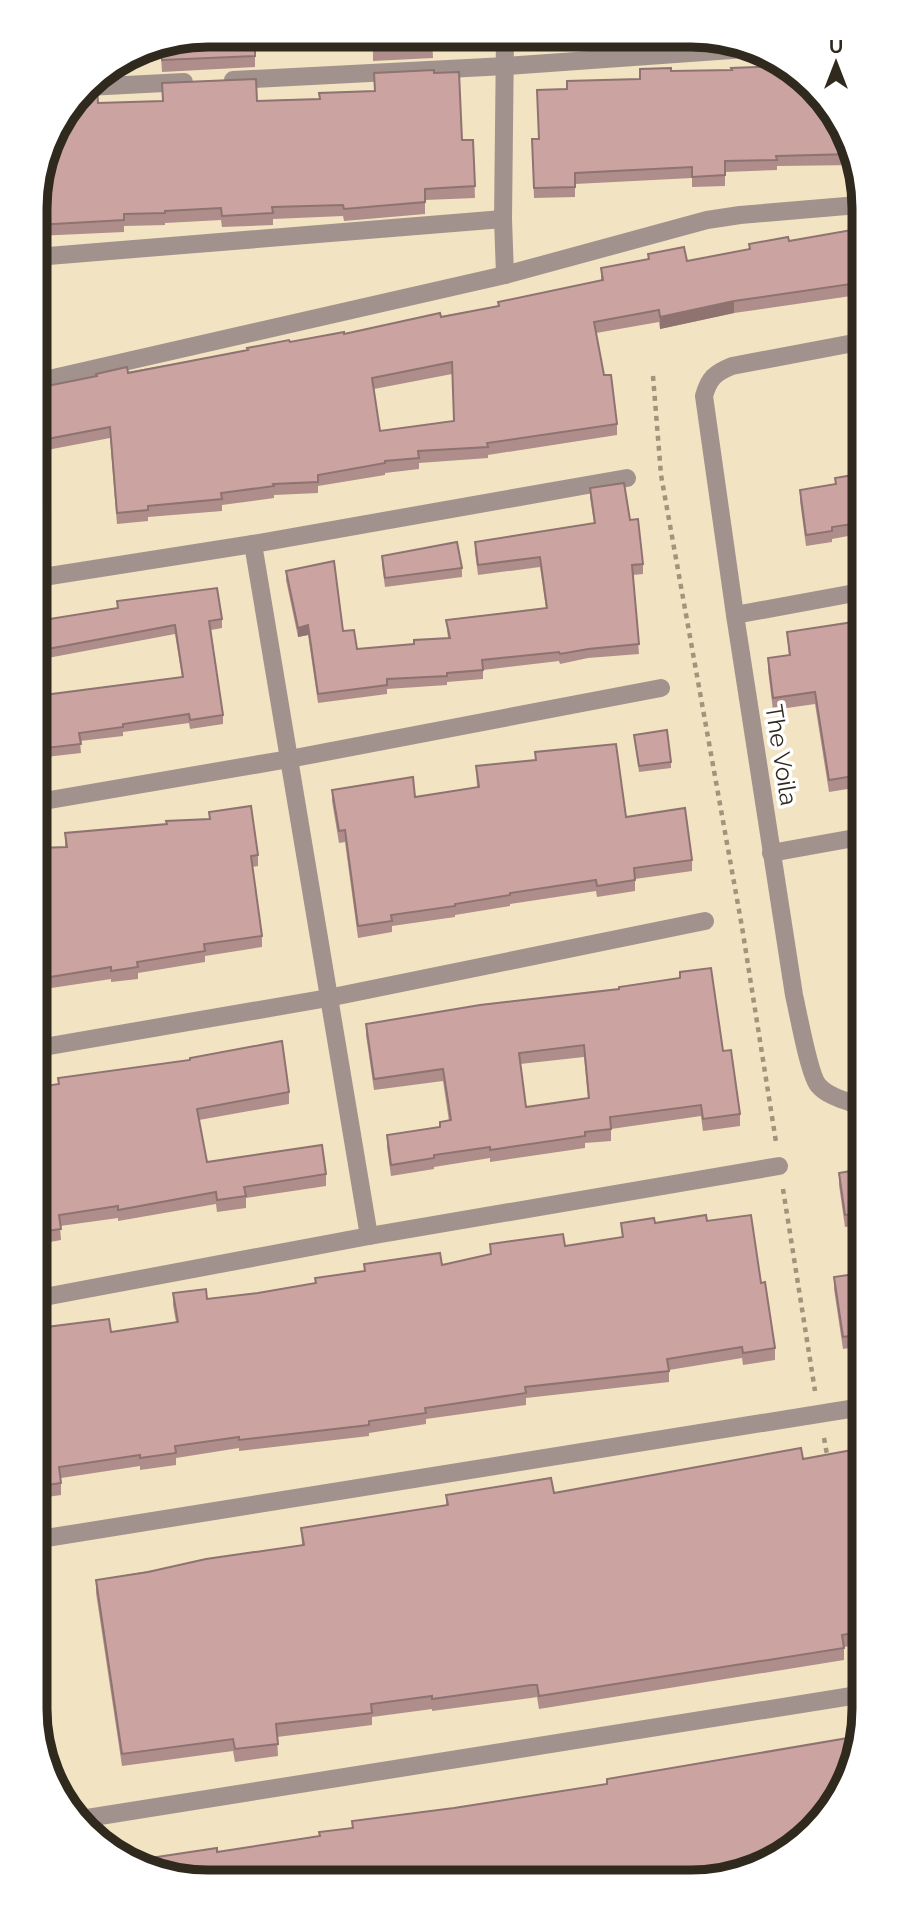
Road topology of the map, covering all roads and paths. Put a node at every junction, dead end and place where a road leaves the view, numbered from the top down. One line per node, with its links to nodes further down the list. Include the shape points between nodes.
1 (505, 47): 3 (street)
2 (724, 51): 3 (street)
3 (506, 66): 4 (street); 8 (street)
4 (222, 80)
5 (195, 82): 6 (street)
6 (103, 86)
7 (852, 206): 10 (street, via 707,220)
8 (503, 219): 9 (street); 10 (street)
9 (48, 256)
10 (505, 275): 13 (street)
11 (852, 343): 18 (street, The Voila, via 732,366 708,381 704,396)
12 (653, 376): 28 (path, via 662,475)
13 (48, 379)
14 (627, 478): 15 (street)
15 (253, 544): 16 (street); 20 (street)
16 (48, 576)
17 (852, 594): 18 (street)
18 (735, 615): 23 (street, The Voila)
19 (662, 688): 20 (street)
20 (289, 759): 21 (street); 25 (street)
21 (48, 800)
22 (852, 839): 23 (street)
23 (771, 853): 27 (street, The Voila, via 794,995 817,1084)
24 (705, 921): 25 (street)
25 (328, 998): 26 (street); 29 (street)
26 (47, 1046)
27 (851, 1103)
28 (779, 1166): 29 (street); 32 (path)
29 (369, 1236): 30 (street)
30 (47, 1296)
31 (851, 1409): 32 (street)
32 (819, 1415): 33 (path); 34 (street)
33 (830, 1469)
34 (47, 1538)
35 (851, 1696): 36 (street)
36 (89, 1818)

